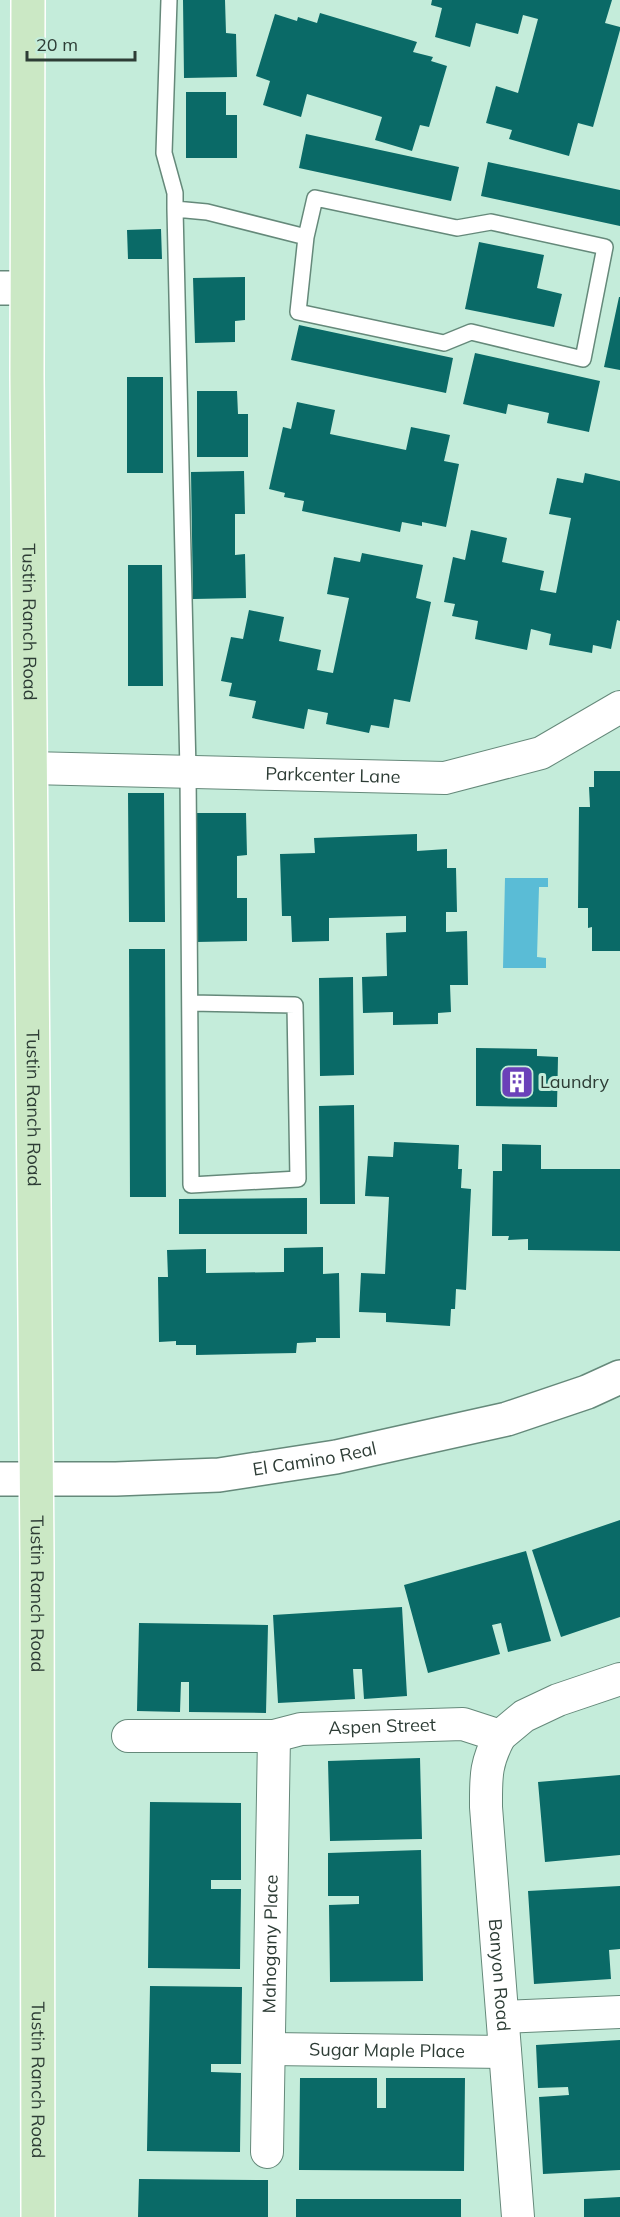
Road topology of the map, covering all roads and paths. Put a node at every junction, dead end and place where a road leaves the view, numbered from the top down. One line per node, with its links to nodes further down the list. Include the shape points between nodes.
1 (28, 0): 5 (main road, Tustin Ranch Road)
2 (169, 0): 3 (lane, via 164,153 175,193)
3 (175, 209): 4 (lane, via 207,212); 8 (lane)
4 (306, 237): 4 (lane, via 315,198 456,228 491,222 605,246 583,359 471,332 444,343 298,312)
5 (13, 288): 7 (main road, Tustin Ranch Road)
6 (620, 707): 8 (street, Parkcenter Lane, via 541,753 445,778)
7 (30, 768): 8 (street, Parkcenter Lane); 12 (main road, Tustin Ranch Road)
8 (188, 771): 9 (lane)
9 (189, 1003): 9 (lane, via 191,1185 298,1179 295,1005)
10 (620, 1377): 12 (main road, El Camino Real, via 507,1419 336,1457 219,1475)
11 (0, 1479): 12 (main road, El Camino Real)
12 (37, 1479): 22 (main road, Tustin Ranch Road)
13 (620, 1679): 16 (street, via 524,1716)
14 (128, 1736): 15 (street, Aspen Street)
15 (274, 1736): 16 (street, Aspen Street, via 301,1729 463,1724); 19 (street, Mahogany Place)
16 (500, 1736): 18 (street, Banyon Road, via 489,1757 486,1807)
17 (620, 2012): 18 (street)
18 (503, 2017): 20 (street, Banyon Road)
19 (270, 2049): 20 (street, Sugar Maple Place); 21 (street, Mahogany Place)
20 (505, 2052): 23 (street, Banyon Road)
21 (267, 2152)
22 (38, 2217)
23 (518, 2217)

